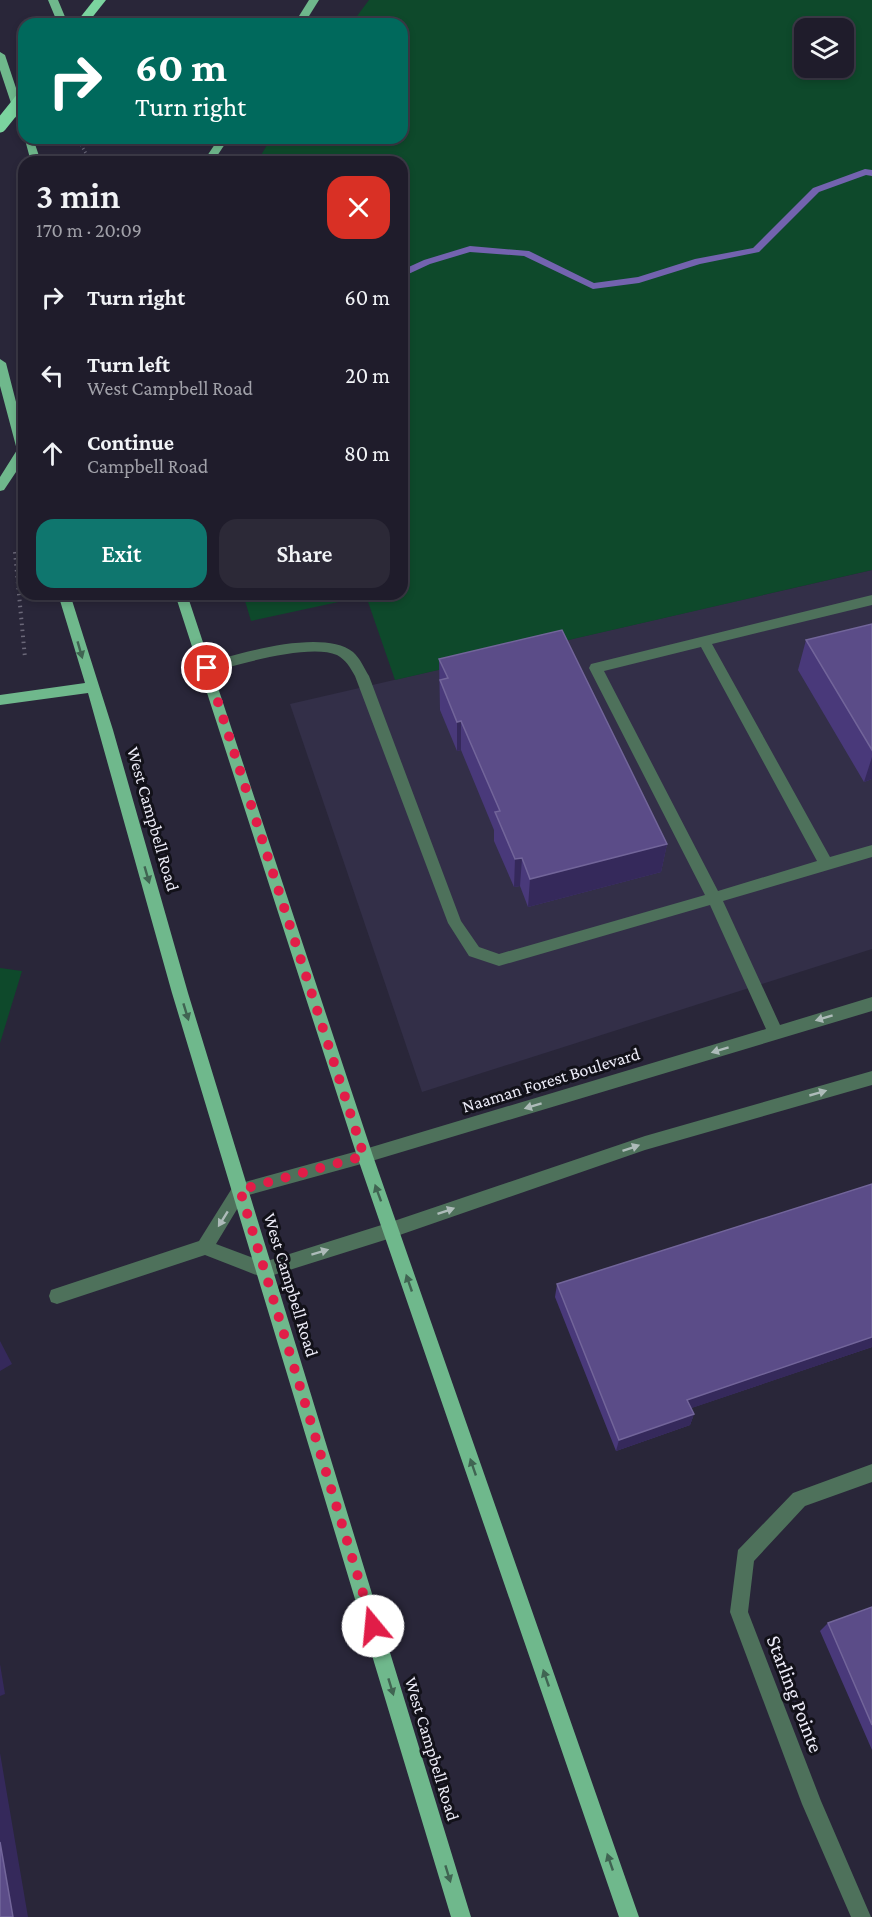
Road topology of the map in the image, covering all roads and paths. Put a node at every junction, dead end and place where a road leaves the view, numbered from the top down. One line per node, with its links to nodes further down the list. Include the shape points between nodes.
1 (53, 0): 4 (main road)
2 (100, 0): 5 (highway)
3 (314, 0): 6 (main road)
4 (60, 18)
5 (86, 18)
6 (303, 18)
7 (0, 55): 9 (main road)
8 (18, 104): 10 (highway, bridge)
9 (18, 109)
10 (0, 126)
11 (0, 363): 12 (main road)
12 (18, 429)
13 (18, 460): 14 (main road)
14 (0, 487)
15 (15, 552): 16 (path)
16 (18, 584)
17 (20, 600): 22 (path)
18 (66, 600): 24 (main road, West Campbell Road, one-way to 24)
19 (183, 600): 23 (main road)
20 (872, 600): 21 (street)
21 (704, 641): 27 (street); 28 (street, via 596,668)
22 (25, 658)
23 (207, 668): 28 (street, via 321,645 348,655 362,675 456,922 474,952 499,960); 32 (main road)
24 (91, 687): 25 (main road); 33 (main road, West Campbell Road, one-way to 33)
25 (0, 700)
26 (872, 850): 27 (street)
27 (826, 864): 28 (street)
28 (714, 898): 30 (street)
29 (872, 1004): 30 (street, Naaman Forest Boulevard, one-way to 30)
30 (776, 1033): 32 (street, Naaman Forest Boulevard, one-way to 32)
31 (872, 1078): 34 (street, one-way to 31, via 645,1143)
32 (364, 1156): 33 (street, Naaman Forest Boulevard); 34 (main road, one-way to 32)
33 (240, 1190): 35 (street, one-way to 35); 36 (main road, West Campbell Road)
34 (391, 1230): 36 (street, one-way to 34); 40 (main road, one-way to 34)
35 (205, 1247): 36 (street); 37 (street)
36 (264, 1270): 39 (main road, West Campbell Road, one-way to 39)
37 (57, 1296)
38 (872, 1473): 41 (street, Starling Pointe, via 799,1499 745,1557 738,1612 812,1804)
39 (461, 1917)
40 (629, 1917)
41 (861, 1917)

